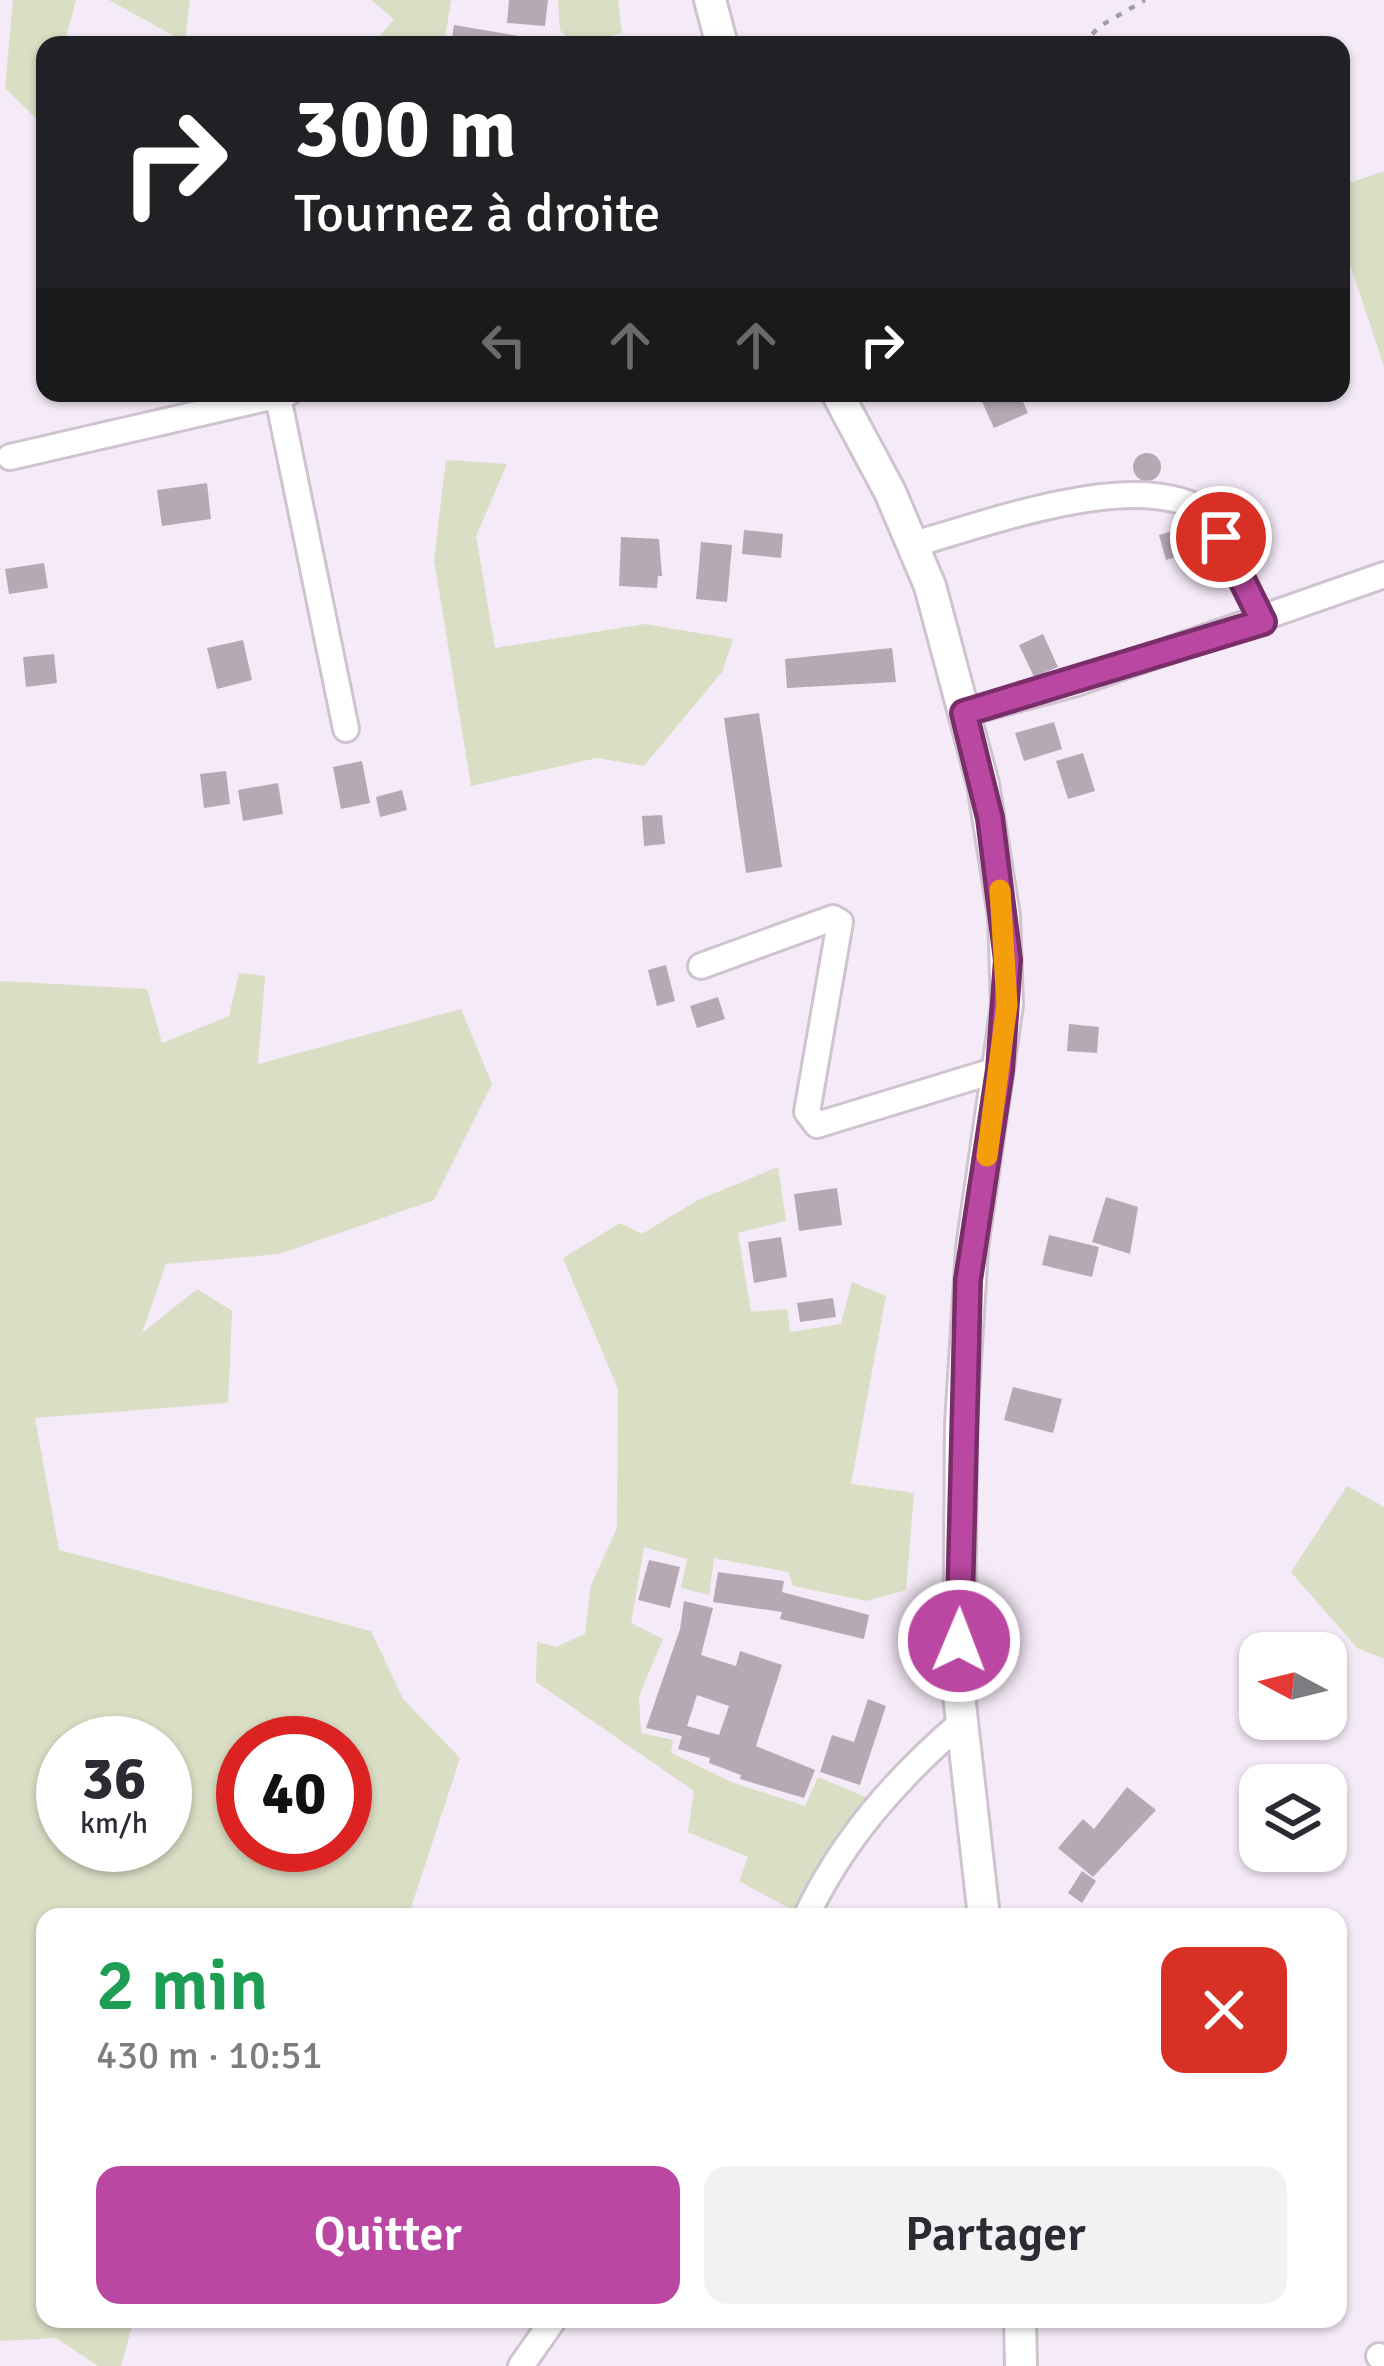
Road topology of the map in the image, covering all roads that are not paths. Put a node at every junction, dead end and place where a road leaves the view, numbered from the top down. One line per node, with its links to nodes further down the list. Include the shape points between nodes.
1 (710, 0): 2 (street)
2 (720, 36)
3 (252, 402): 6 (street)
4 (284, 402): 11 (street)
5 (842, 402): 7 (street)
6 (10, 457)
7 (914, 544): 9 (street, via 1106,496 1148,494 1209,515); 10 (street)
8 (1384, 575): 9 (street)
9 (1263, 622): 10 (street)
10 (964, 713): 13 (street, via 1004,916)
11 (346, 729)
12 (700, 966): 13 (street, via 832,918 840,922 807,1112 817,1125)
13 (1000, 1070): 14 (street, via 968,1280)
14 (961, 1723): 15 (street, via 908,1768 839,1854); 16 (street)
15 (811, 1908)
16 (983, 1908)
17 (548, 2328): 19 (street)
18 (1020, 2328): 20 (street)
19 (521, 2366)
20 (1021, 2366)

